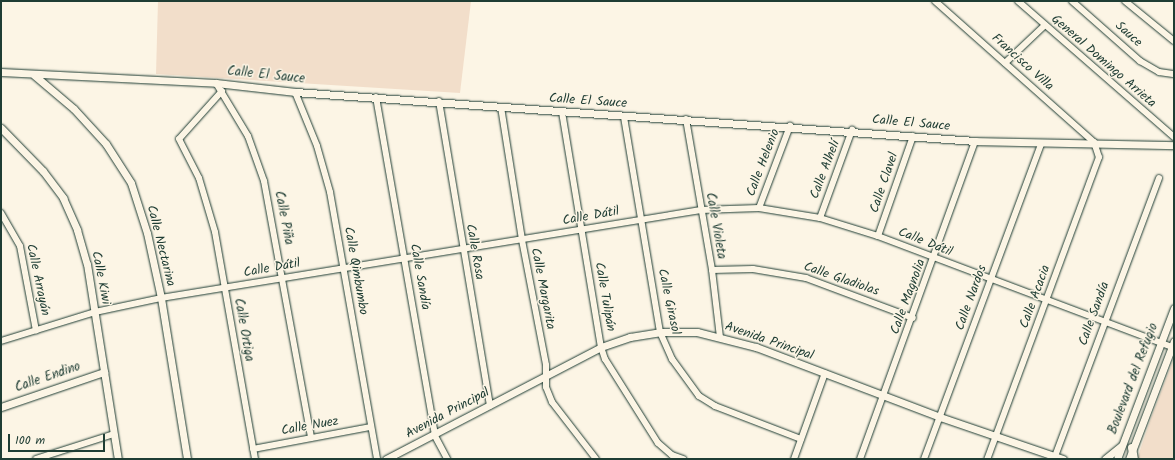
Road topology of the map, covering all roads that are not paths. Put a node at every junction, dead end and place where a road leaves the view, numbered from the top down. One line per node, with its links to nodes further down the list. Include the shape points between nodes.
1 (935, 1): 7 (street, Francisco Villa)
2 (1018, 1): 5 (street, General Domingo Arrieta)
3 (1072, 1): 9 (street, Sauce, via 1144,64 1159,72)
4 (1126, 1): 6 (street)
5 (1045, 25): 7 (street); 24 (street, General Domingo Arrieta)
6 (1174, 42)
7 (1005, 63): 26 (street, Francisco Villa)
8 (1, 72): 10 (street, Calle El Sauce)
9 (1174, 73)
10 (34, 75): 11 (street, Calle El Sauce); 46 (street, Calle Nectarina, via 74,109 106,144 130,184 147,233)
11 (216, 83): 12 (street, Calle Piña); 13 (street, Calle El Sauce)
12 (222, 91): 43 (street, Calle Piña, via 248,136 264,181); 45 (street, Calle Ortiga, via 179,139 199,178 215,232)
13 (295, 92): 14 (street, Calle El Sauce); 41 (street, Calle Qimbumbo, via 318,146 330,192)
14 (376, 97): 15 (street, Calle El Sauce); 39 (street, Calle Sandía)
15 (439, 101): 16 (street, Calle El Sauce); 38 (street, Calle Rosa)
16 (501, 107): 17 (street, Calle El Sauce); 37 (street, Calle Margarita)
17 (562, 112): 18 (street, Calle El Sauce); 35 (street, Calle Tulipán)
18 (624, 117): 19 (street, Calle El Sauce); 34 (street, Calle Girasol)
19 (686, 119): 20 (street, Calle El Sauce); 31 (street, Calle Violeta)
20 (790, 126): 22 (street, Calle El Sauce); 30 (street, Calle Helenio)
21 (1, 128): 49 (street, Calle Kiwi, via 43,171 62,198 83,250)
22 (852, 130): 23 (street, Calle El Sauce); 33 (street, Calle Alhelí)
23 (913, 136): 25 (street, Calle El Sauce); 36 (street, Calle Clavel)
24 (1174, 137)
25 (975, 141): 27 (street, Calle El Sauce); 40 (street, Calle Magnolia)
26 (1094, 142): 27 (street, Calle El Sauce); 28 (street, Calle El Sauce); 47 (street, Calle Acacia, via 1099,157)
27 (1042, 144): 44 (street, Calle Nardos)
28 (1174, 145)
29 (1159, 178): 51 (street, Calle Sandía)
30 (759, 208): 31 (street, Calle Dátil); 33 (street, Calle Dátil)
31 (701, 210): 34 (street, Calle Dátil); 42 (street, Calle Violeta)
32 (1, 213): 52 (street, Calle Arrayán, via 20,246)
33 (820, 218): 36 (street, Calle Dátil)
34 (641, 219): 35 (street, Calle Dátil); 53 (street, Calle Girasol)
35 (580, 230): 37 (street, Calle Dátil); 58 (street, Calle Tulipán)
36 (878, 236): 40 (street, Calle Dátil)
37 (522, 240): 38 (street, Calle Dátil); 61 (street, Calle Margarita)
38 (462, 249): 39 (street, Calle Dátil); 63 (street, Calle Rosa)
39 (404, 258): 41 (street, Calle Dátil); 68 (street, Calle Sandía)
40 (934, 259): 44 (street, Calle Dátil); 50 (street, Calle Magnolia)
41 (343, 268): 43 (street, Calle Dátil); 66 (street, Calle Qimbumbo)
42 (712, 270): 50 (street, Calle Gladiolas, via 753,269 806,278); 54 (street, Calle Violeta)
43 (284, 278): 45 (street, Calle Dátil); 70 (street, Calle Piña)
44 (990, 280): 47 (street, Calle Dátil); 65 (street, Calle Nardos)
45 (225, 288): 46 (street, Calle Dátil); 74 (street, Calle Ortiga)
46 (161, 298): 49 (street, Calle Dátil); 79 (street, Calle Nectarina)
47 (1047, 301): 51 (street, Calle Dátil); 69 (street, Calle Acacia)
48 (1174, 308): 56 (street, Boulevard del Refugio)
49 (95, 312): 52 (street, Calle Dátil); 59 (street, Calle Kiwi)
50 (913, 318): 62 (street, Calle Magnolia)
51 (1103, 323): 56 (street, Calle Dátil); 76 (street, Calle Sandía)
52 (36, 331): 55 (street, Calle Dátil)
53 (660, 332): 54 (street, Avenida Principal, via 697,332); 58 (street, Avenida Principal, via 630,337); 71 (street, Calle Girasol, via 672,359 699,396 716,406)
54 (720, 337): 60 (street, Avenida Principal)
55 (1, 341)
56 (1161, 344): 57 (street, Calle Dátil); 72 (street, Boulevard del Refugio)
57 (1173, 344): 73 (street, Boulevard del Refugio)
58 (601, 347): 61 (street, Avenida Principal); 85 (street, Calle Tulipán, via 605,359 658,443 665,451)
59 (104, 372): 64 (street, Calle Endino); 67 (street, Calle Kiwi)
60 (825, 373): 62 (street, Avenida Principal); 71 (street)
61 (546, 375): 63 (street, Avenida Principal); 84 (street, Calle Margarita, via 546,387 552,402)
62 (884, 395): 65 (street, Avenida Principal); 87 (street, Calle Magnolia)
63 (490, 406): 68 (street, Avenida Principal)
64 (1, 407)
65 (940, 417): 69 (street, Avenida Principal); 88 (street, Calle Nardos)
66 (371, 427): 70 (street, Calle Nuez); 81 (street, Calle Qimbumbo)
67 (114, 434): 77 (street); 78 (street, Calle Kiwi)
68 (435, 436): 82 (street, Avenida Principal); 83 (street, Calle Sandía)
69 (996, 436): 75 (street, Avenida Principal); 89 (street, Calle Acacia)
70 (311, 438): 74 (street, Calle Nuez)
71 (801, 439): 86 (street)
72 (1122, 445): 92 (street); 93 (street, Boulevard del Refugio)
73 (1132, 448): 94 (street, Boulevard del Refugio); 95 (main road)
74 (253, 449): 80 (street, Calle Ortiga)
75 (1040, 453): 76 (street, Avenida Principal); 90 (street, Avenida Principal)
76 (1055, 458): 91 (street, Avenida Principal)
77 (36, 459)
78 (118, 459)
79 (187, 459)
80 (255, 459)
81 (377, 459)
82 (386, 459)
83 (447, 459)
84 (596, 459)
85 (682, 459)
86 (794, 459)
87 (860, 459)
88 (924, 459)
89 (987, 459)
90 (1048, 459)
91 (1063, 459)
92 (1105, 459)
93 (1117, 459)
94 (1129, 459)
95 (1134, 459)

